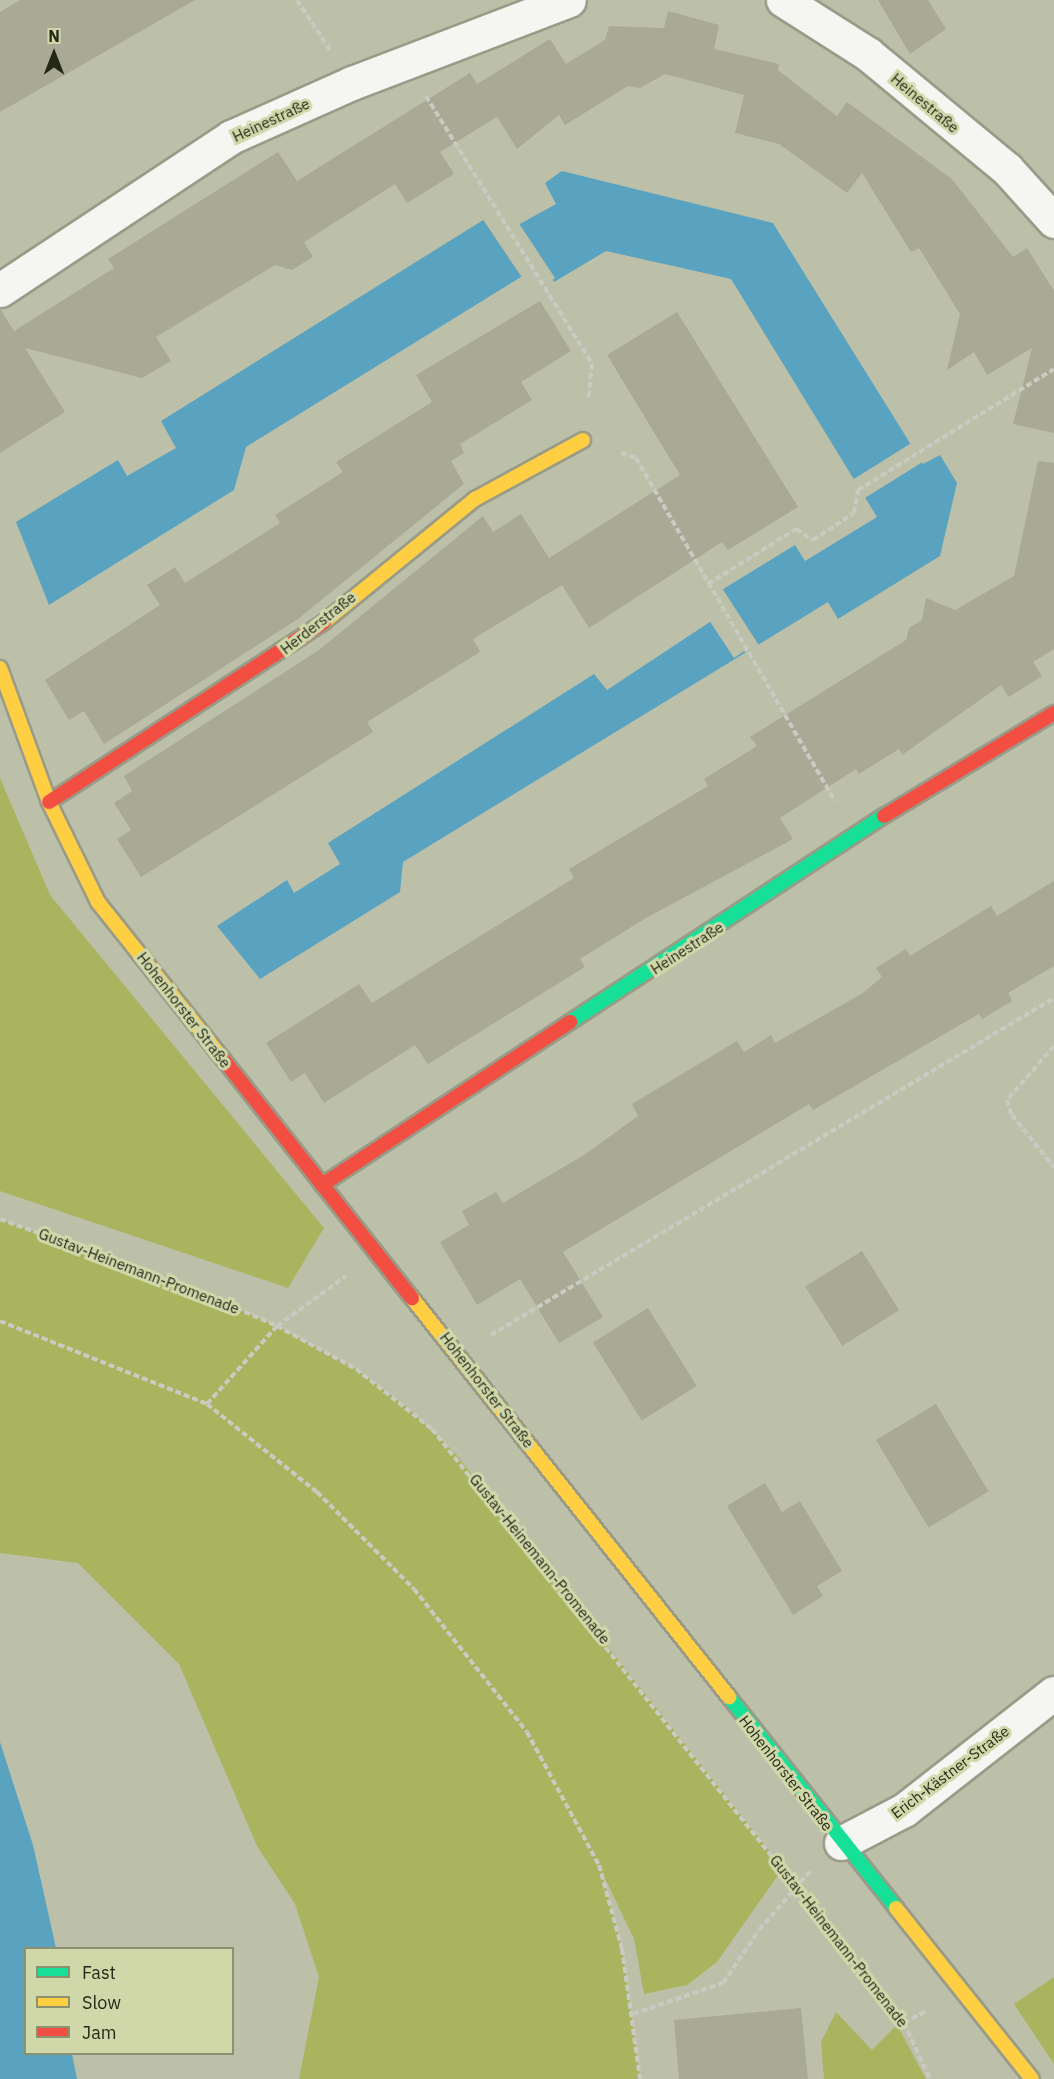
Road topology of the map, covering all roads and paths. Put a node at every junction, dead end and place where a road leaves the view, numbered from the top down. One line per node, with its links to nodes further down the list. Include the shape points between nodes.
1 (297, 0): 5 (path)
2 (569, 0): 4 (street, Heinestraße)
3 (783, 0): 6 (street, Heinestraße, via 868,54 1007,169)
4 (406, 64): 5 (street, Heinestraße); 7 (path)
5 (352, 83): 8 (street, Heinestraße, via 231,137)
6 (1054, 221)
7 (539, 278)
8 (0, 290)
9 (1054, 369): 14 (path, via 858,490 854,513 813,540 796,529 708,584)
10 (584, 440): 13 (street, Herderstraße, via 475,499 309,634)
11 (0, 668): 13 (street, Hohenhorster Straße)
12 (1054, 713): 14 (street, Heinestraße, via 943,777)
13 (49, 802): 18 (street, Hohenhorster Straße, via 98,902)
14 (856, 838): 18 (street, Heinestraße)
15 (1054, 998): 23 (path)
16 (1054, 1046): 17 (path, via 1007,1100 1012,1115)
17 (1054, 1167)
18 (322, 1185): 20 (street, Hohenhorster Straße)
19 (0, 1219): 22 (path, Gustav-Heinemann-Promenade, via 152,1273)
20 (376, 1254): 22 (path); 23 (street, Hohenhorster Straße)
21 (0, 1321): 24 (path)
22 (276, 1326): 24 (path); 27 (path, Gustav-Heinemann-Promenade, via 365,1375 455,1453)
23 (460, 1354): 26 (street, Hohenhorster Straße)
24 (207, 1404): 28 (path, via 317,1492 414,1589 527,1732 599,1865)
25 (1054, 1693): 26 (street, Erich-Kästner-Straße, via 904,1810)
26 (841, 1843): 31 (street, Hohenhorster Straße)
27 (795, 1884): 28 (path, via 723,1983); 30 (path, Gustav-Heinemann-Promenade, via 904,2023)
28 (633, 2014): 29 (path)
29 (640, 2079)
30 (931, 2079)
31 (1032, 2079)

